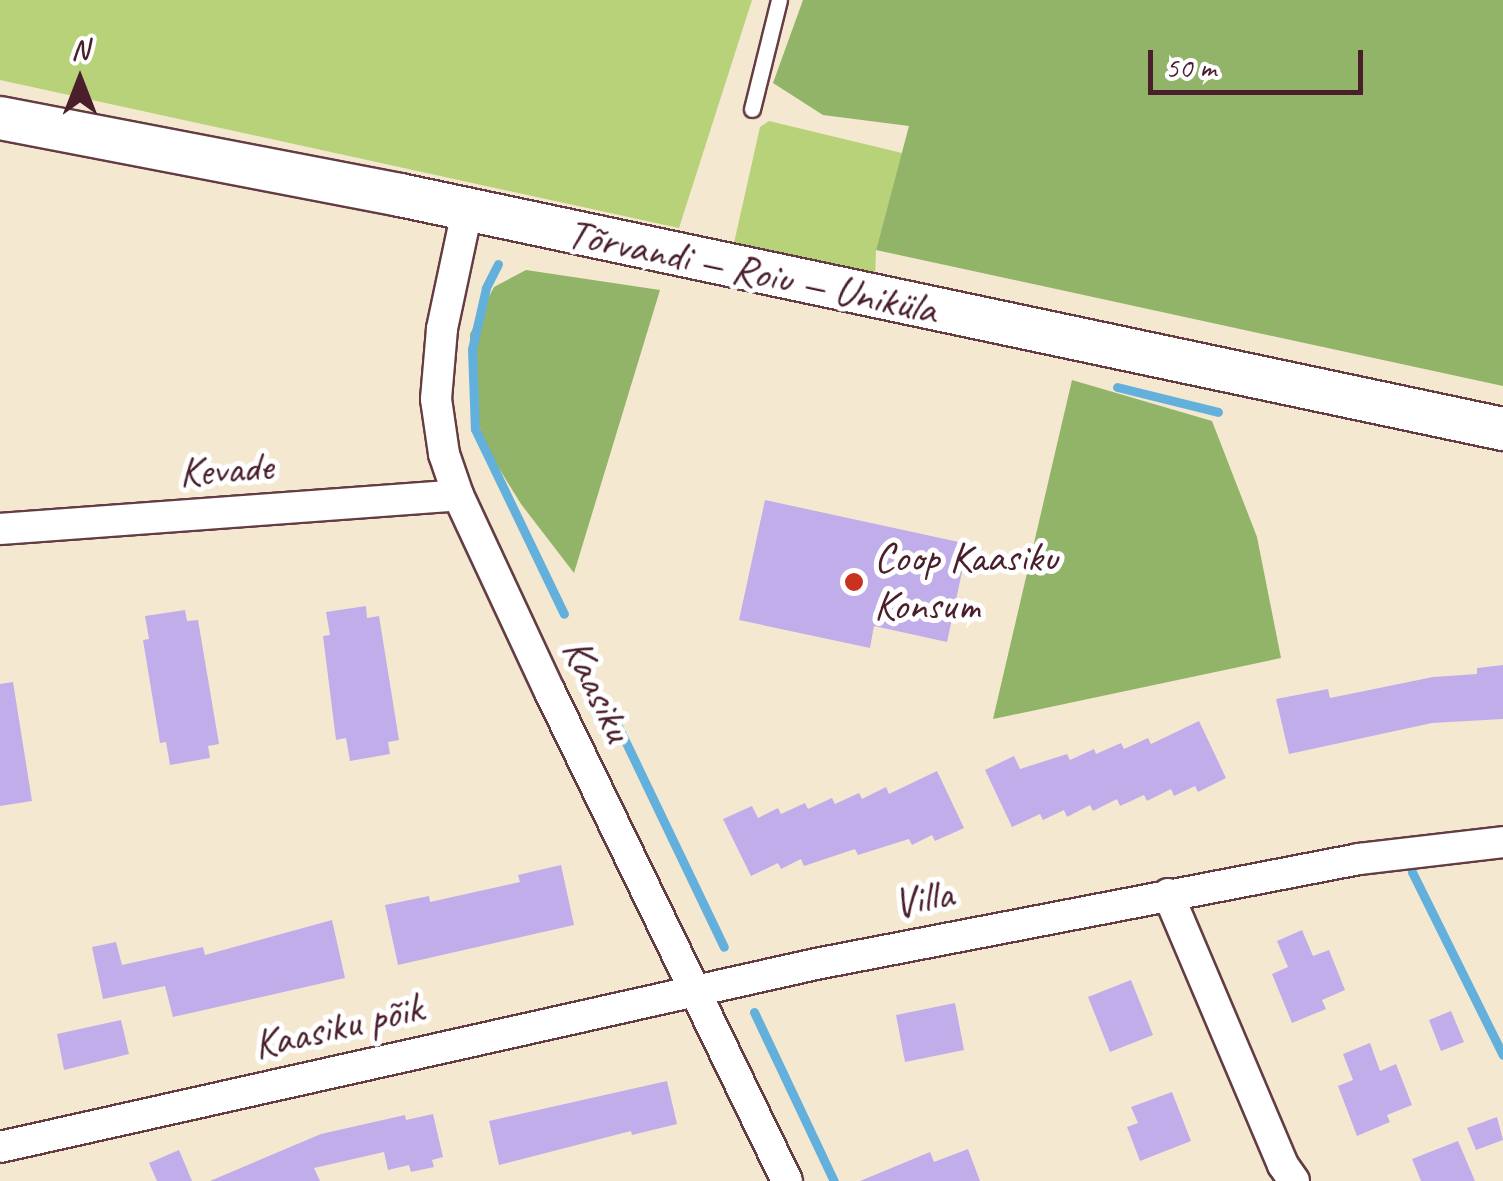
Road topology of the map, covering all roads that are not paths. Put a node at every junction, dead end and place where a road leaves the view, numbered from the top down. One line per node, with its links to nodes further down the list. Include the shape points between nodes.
1 (780, 0): 2 (lane)
2 (752, 109)
3 (0, 118): 4 (street, Tõrvandi — Roiu — Uniküla)
4 (467, 210): 5 (street, Tõrvandi — Roiu — Uniküla); 6 (street, Kaasiku, via 442,329 436,399)
5 (1503, 430)
6 (458, 495): 7 (street, Kevade); 10 (street, Kaasiku)
7 (0, 529)
8 (1503, 842): 9 (street, Villa, via 1359,859)
9 (1168, 894): 10 (street, Villa); 13 (street)
10 (694, 988): 11 (street, Kaasiku põik); 12 (street, Kaasiku)
11 (0, 1147)
12 (787, 1181)
13 (1294, 1181)

